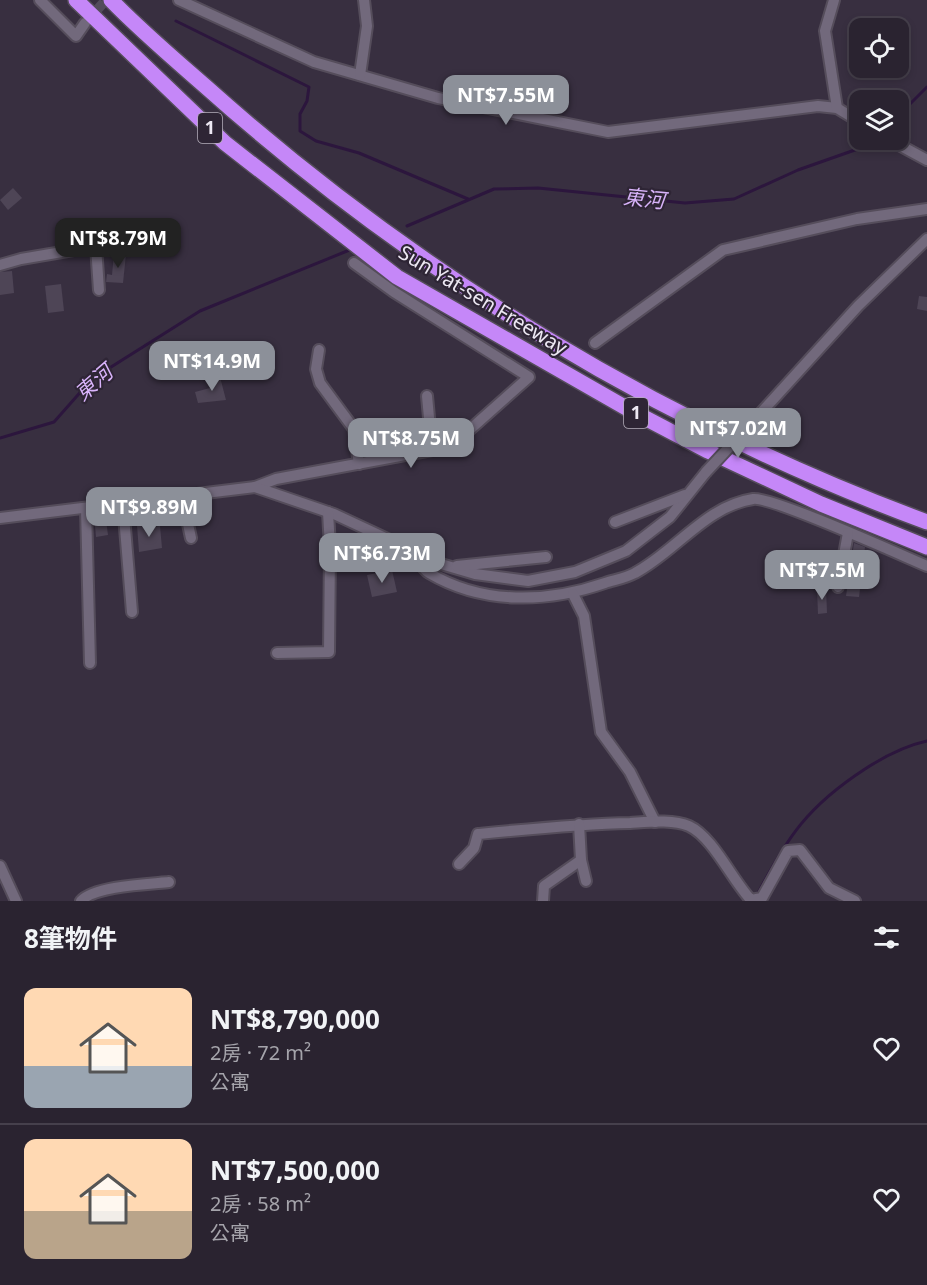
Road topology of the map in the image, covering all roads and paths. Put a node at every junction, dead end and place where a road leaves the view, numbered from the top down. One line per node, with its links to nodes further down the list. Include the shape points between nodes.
1 (40, 0): 7 (street, via 76,36)
2 (76, 0): 17 (highway, Sun Yat-sen Freeway / 1, via 225,143)
3 (111, 0): 33 (highway, Sun Yat-sen Freeway / 1, via 239,117 388,234 478,295 640,391 734,440)
4 (179, 0): 8 (street, via 314,62)
5 (364, 0): 8 (street, via 367,26)
6 (834, 0): 9 (street, via 825,31)
7 (85, 23)
8 (360, 75): 9 (street, via 438,98 608,132 818,106)
9 (837, 108): 10 (street)
10 (849, 115)
11 (909, 150): 12 (street)
12 (927, 159)
13 (927, 209): 20 (street, via 857,219 723,250)
14 (927, 239): 26 (street, bridge, via 858,306)
15 (159, 243): 16 (street)
16 (96, 246): 18 (street); 19 (street)
17 (357, 252): 23 (street, via 394,292 529,376 466,433); 36 (highway, Sun Yat-sen Freeway / 1, via 678,435 821,504)
18 (0, 266)
19 (99, 290)
20 (595, 343)
21 (319, 350): 24 (street, via 316,369 320,383 354,429)
22 (427, 396): 23 (street)
23 (432, 450): 24 (street)
24 (359, 464): 25 (street, via 276,478)
25 (255, 488): 27 (street); 30 (street)
26 (688, 494): 32 (street); 39 (street, via 670,517 626,551 575,572 528,581 475,574)
27 (182, 496): 28 (street); 35 (street)
28 (123, 504): 29 (street); 43 (street)
29 (86, 508): 31 (street); 45 (street)
30 (328, 512): 37 (street); 44 (street, via 329,652)
31 (0, 518)
32 (615, 522)
33 (927, 522)
34 (848, 533): 40 (street); 41 (street); 42 (street, via 756,498 730,506 634,573)
35 (191, 538)
36 (927, 547)
37 (410, 549): 39 (street); 42 (street, via 427,572 469,589 520,600)
38 (546, 557): 39 (street)
39 (450, 566)
40 (927, 566)
41 (838, 587)
42 (573, 594): 46 (street, via 584,616 601,732 630,772)
43 (132, 612)
44 (277, 653)
45 (90, 663)
46 (655, 822): 47 (street); 56 (street, via 689,826 705,839 751,900 762,898 788,852 800,850 829,888)
47 (579, 824): 48 (street); 49 (street, via 478,834 474,848)
48 (581, 860): 51 (street); 55 (street, via 544,886)
49 (459, 864)
50 (0, 866): 53 (street)
51 (586, 881)
52 (169, 882): 54 (street, via 123,887 85,896)
53 (16, 901)
54 (81, 901)
55 (543, 901)
56 (855, 901)

